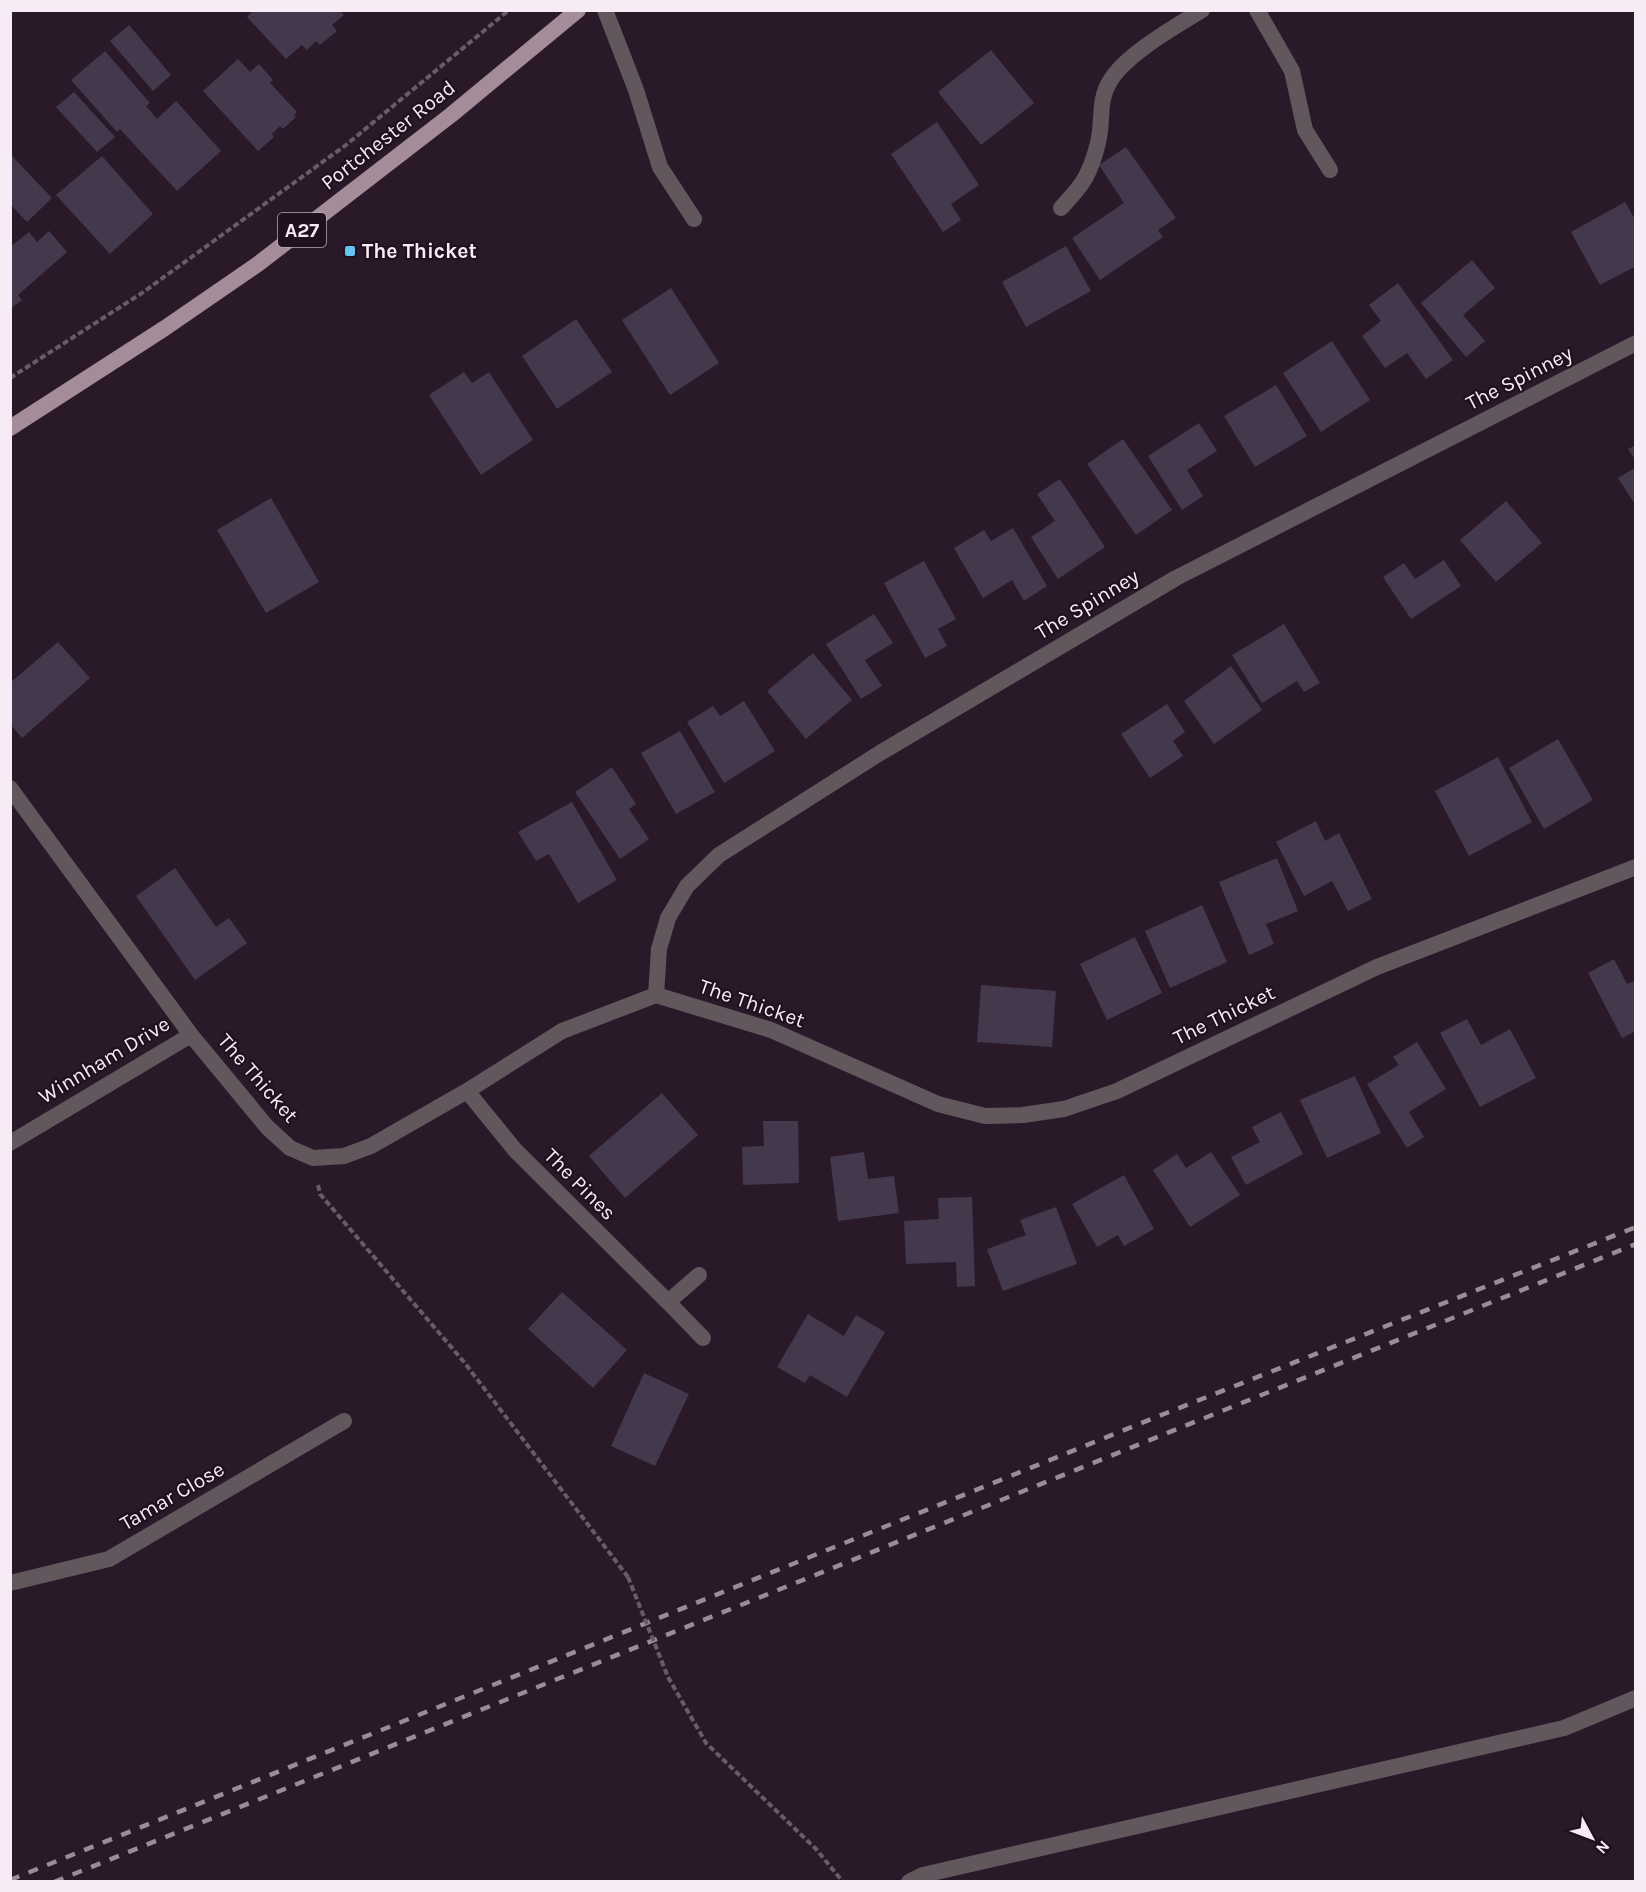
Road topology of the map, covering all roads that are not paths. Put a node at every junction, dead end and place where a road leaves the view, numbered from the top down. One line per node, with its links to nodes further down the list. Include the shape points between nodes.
1 (578, 10): 9 (main road, Portchester Road / A27, via 451,116 258,264)
2 (605, 10): 7 (street, via 660,167)
3 (1202, 10): 6 (street, via 1153,40 1110,80 1101,105 1100,132 1092,159 1083,182)
4 (1257, 10): 5 (street, via 1292,71 1305,130)
5 (1330, 170)
6 (1061, 208)
7 (693, 219)
8 (1635, 343): 12 (street, The Spinney, via 1176,578 880,753 719,855 687,886 668,918 659,949)
9 (10, 428)
10 (10, 788): 13 (street, The Thicket)
11 (1635, 867): 12 (street, The Thicket, via 1377,967 1117,1091 1064,1109 1023,1115 985,1116 939,1104 771,1030)
12 (656, 995): 14 (street, via 562,1031)
13 (190, 1035): 14 (street, The Thicket, via 267,1127 290,1148 312,1158 344,1156 371,1146); 15 (street, Winnham Drive)
14 (467, 1091): 17 (street, The Pines, via 514,1150)
15 (10, 1143)
16 (699, 1275): 17 (street)
17 (668, 1302): 18 (street, The Pines)
18 (703, 1338)
19 (344, 1421): 20 (street, Tamar Close, via 109,1559)
20 (10, 1583)
21 (1635, 1698): 22 (street, via 1564,1728)
22 (909, 1881)

